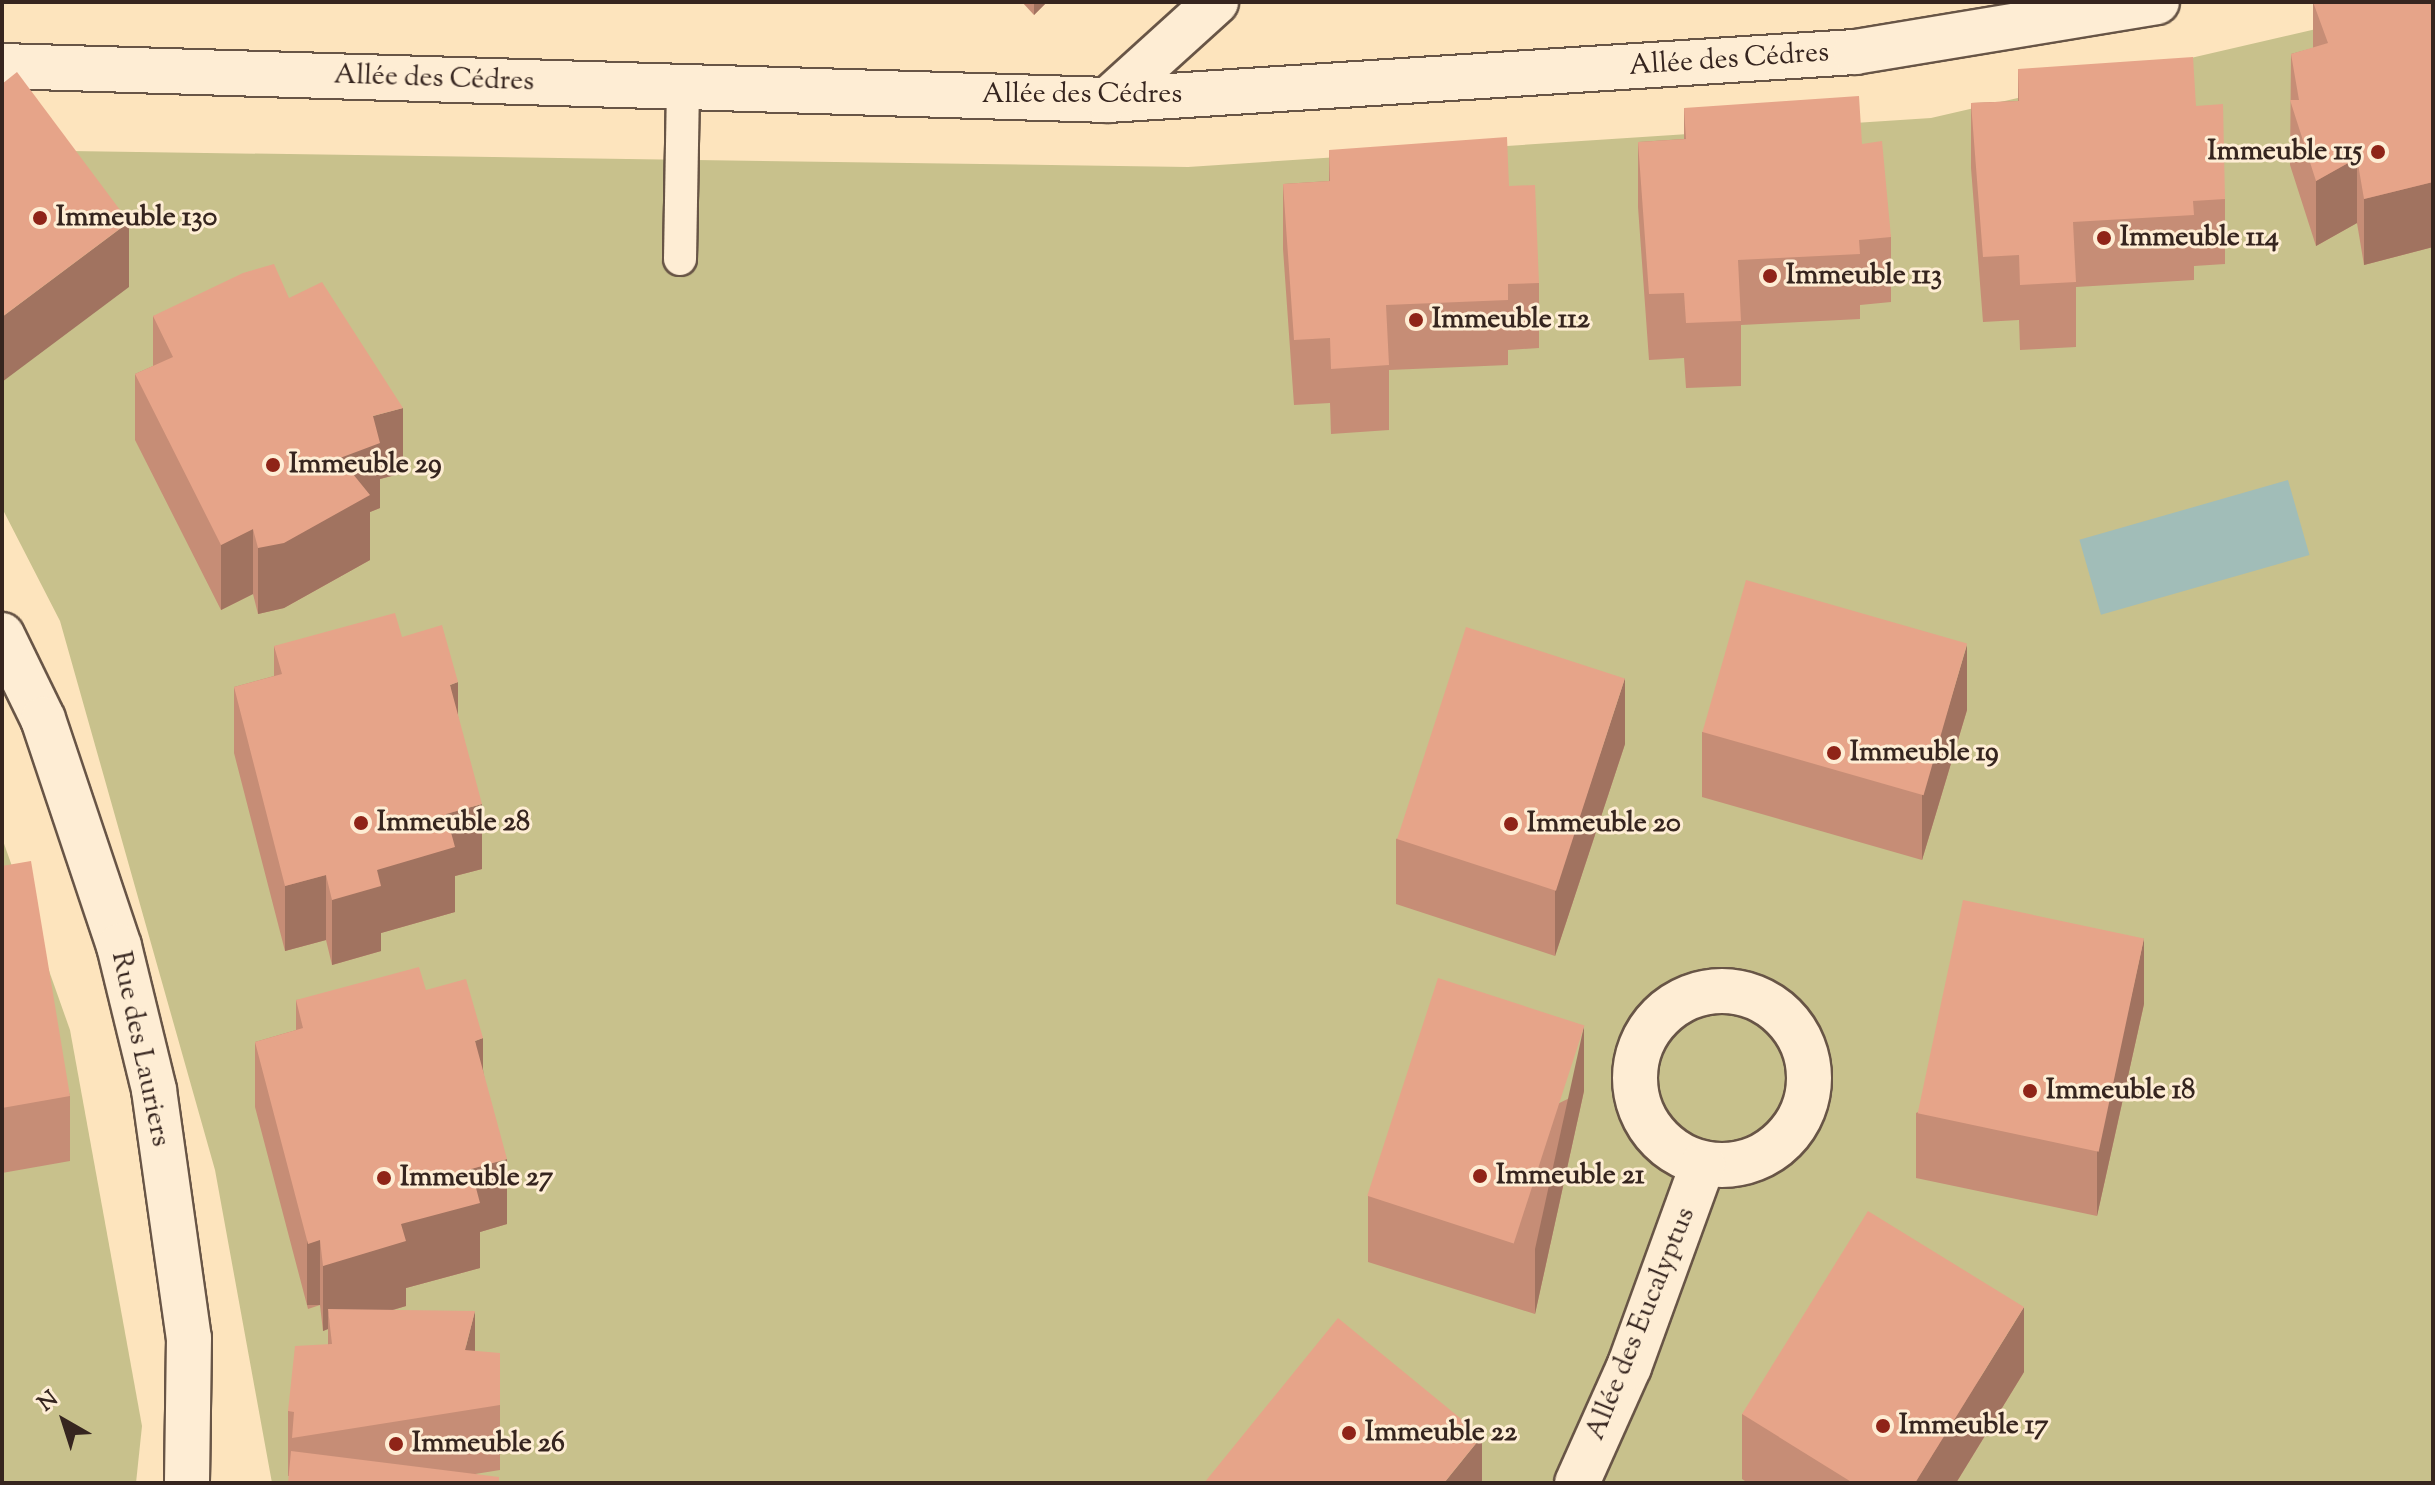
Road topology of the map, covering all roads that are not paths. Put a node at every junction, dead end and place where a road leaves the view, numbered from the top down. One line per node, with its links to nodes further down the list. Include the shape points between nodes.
1 (1216, 2): 5 (street)
2 (2157, 2): 5 (street, Allée des Cédres, via 1855,52)
3 (2, 66): 4 (street, Allée des Cédres)
4 (683, 87): 5 (street, Allée des Cédres); 6 (lane)
5 (1108, 100)
6 (680, 259)
7 (2, 635): 9 (street, Rue des Lauriers, via 43,719 119,946 154,1090 189,1338)
8 (1703, 1164): 10 (street, Allée des Eucalyptus, via 1629,1367)
9 (187, 1483)
10 (1577, 1483)

